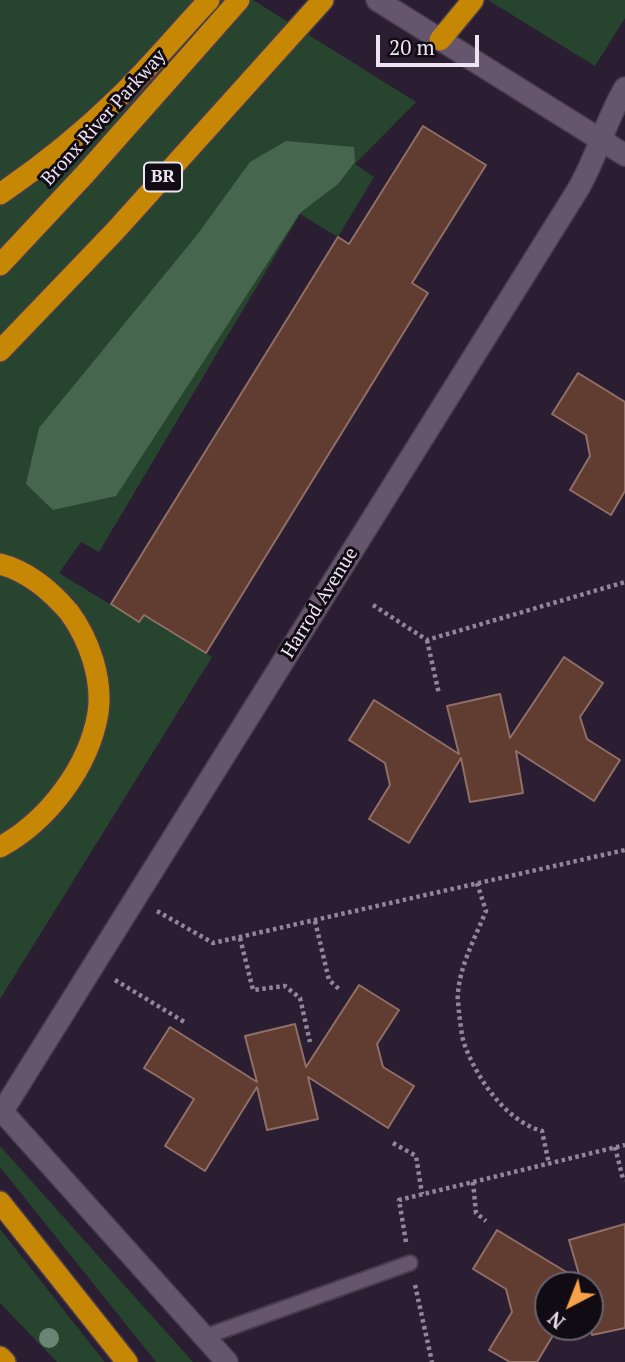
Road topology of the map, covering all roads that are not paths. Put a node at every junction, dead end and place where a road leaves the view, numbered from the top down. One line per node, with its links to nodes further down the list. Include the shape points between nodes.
1 (209, 0): 10 (highway, via 98,117)
2 (239, 0): 11 (highway, Bronx River Parkway)
3 (323, 0): 12 (highway, BR)
4 (377, 0): 6 (main road)
5 (473, 0): 6 (highway)
6 (440, 40): 8 (main road)
7 (625, 88): 8 (main road, Harrod Avenue)
8 (600, 140): 9 (main road); 15 (main road, Harrod Avenue, via 577,191)
9 (625, 155)
10 (0, 194)
11 (0, 265)
12 (0, 351)
13 (0, 564): 14 (highway, via 46,588 68,612 86,642 98,689 94,731 76,772 46,811)
14 (0, 847)
15 (1, 1110): 18 (main road)
16 (0, 1202): 21 (highway)
17 (410, 1263): 18 (lane)
18 (204, 1337): 22 (main road)
19 (0, 1357): 20 (highway)
20 (5, 1362)
21 (127, 1362)
22 (227, 1362)

